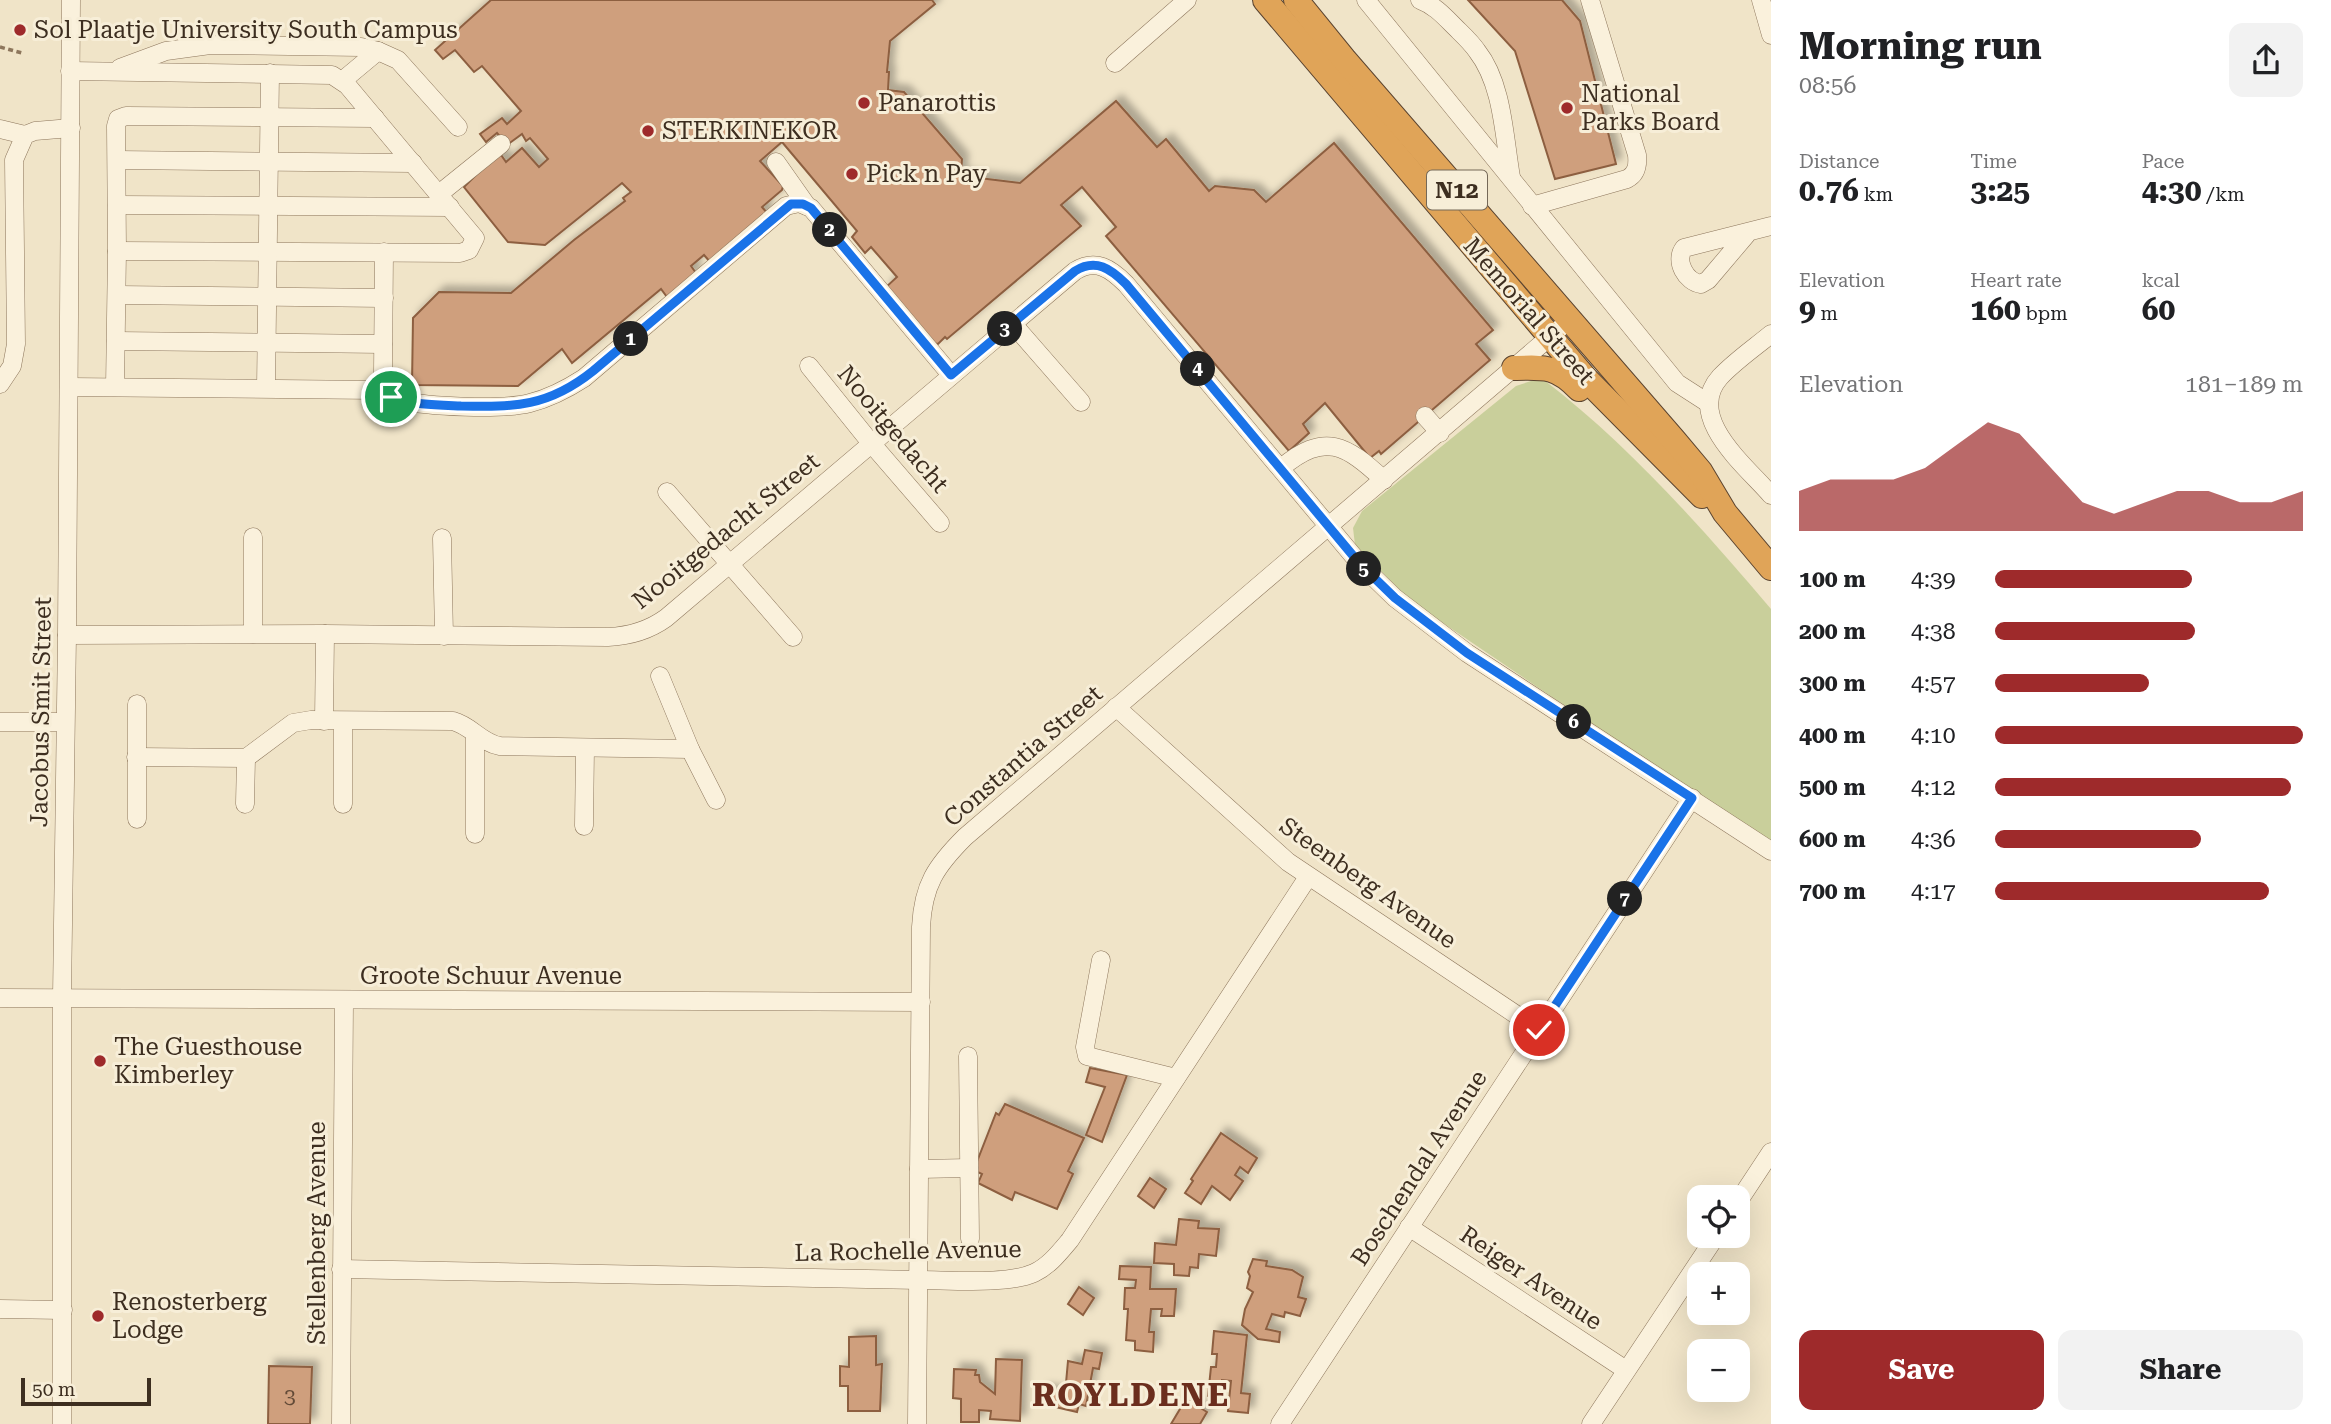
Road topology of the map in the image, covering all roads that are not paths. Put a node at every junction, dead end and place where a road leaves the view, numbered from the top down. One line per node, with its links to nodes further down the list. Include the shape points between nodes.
1 (71, 0): 16 (street, Jacobus Smit Street)
2 (1187, 0): 15 (street)
3 (1250, 0): 14 (highway)
4 (1265, 0): 14 (highway, Memorial Street / N12)
5 (1296, 0): 12 (highway, Memorial Street / N12)
6 (1310, 0): 12 (highway)
7 (1366, 0): 31 (street)
8 (1420, 0): 31 (street, via 1446,17 1478,51 1498,102)
9 (1590, 0): 35 (street, via 1637,167 1627,178)
10 (1761, 0): 11 (street)
11 (1771, 35)
12 (1325, 36): 45 (highway, Memorial Street / N12)
13 (378, 51): 17 (street, via 344,46 210,45 166,51); 19 (street); 22 (street, via 398,60)
14 (1316, 62): 48 (highway, Memorial Street / N12)
15 (1115, 63)
16 (70, 71): 17 (street); 23 (street, Jacobus Smit Street)
17 (111, 72): 18 (street)
18 (270, 73): 19 (street, via 325,74); 20 (street)
19 (342, 81): 21 (street)
20 (270, 118): 21 (street); 27 (street, via 121,117 116,126); 28 (street)
21 (375, 118): 30 (street)
22 (458, 127)
23 (71, 128): 25 (street); 56 (street, Jacobus Smit Street)
24 (0, 129): 25 (street)
25 (25, 135): 55 (street, via 14,160 16,344 12,366)
26 (501, 144): 32 (street)
27 (117, 160): 28 (street); 33 (street)
28 (269, 162): 30 (street); 36 (street)
29 (776, 162): 34 (street)
30 (413, 163): 32 (street)
31 (1512, 180): 35 (street)
32 (444, 200): 36 (street); 41 (street, via 474,234 469,250)
33 (117, 205): 36 (street); 39 (street)
34 (807, 206): 54 (street); 59 (street, via 786,206 593,371 561,392 515,406 428,405)
35 (1532, 206): 61 (street, via 1677,383)
36 (269, 207): 40 (street)
37 (1771, 226): 38 (street)
38 (1747, 233)
39 (117, 251): 40 (street); 42 (street)
40 (268, 251): 41 (street); 43 (street)
41 (384, 252): 44 (street)
42 (117, 295): 43 (street); 49 (street)
43 (268, 298): 44 (street); 50 (street)
44 (384, 298): 51 (street)
45 (1569, 321): 48 (street, Constantia Street); 70 (highway, Memorial Street / N12, via 1700,471)
46 (1012, 323): 54 (street, Nooitgedacht Street); 60 (street); 66 (street, Nooitgedacht Street, via 1082,267 1102,266 1126,284)
47 (1771, 334): 61 (street, via 1720,377)
48 (1550, 337): 53 (street, Constantia Street); 65 (highway, Memorial Street / N12)
49 (116, 341): 50 (street); 57 (street)
50 (267, 343): 51 (street); 58 (street)
51 (383, 344): 59 (street, via 383,378)
52 (809, 366): 64 (street, Nooitgedacht)
53 (1514, 368): 63 (street, Constantia Street); 65 (highway, via 1552,369 1564,374 1620,431 1649,455)
54 (951, 375): 64 (street, Nooitgedacht Street)
55 (0, 384)
56 (69, 387): 57 (street); 79 (street, Jacobus Smit Street)
57 (115, 387): 58 (street)
58 (266, 388): 59 (street)
59 (376, 390)
60 (1081, 402)
61 (1708, 403): 69 (street, via 1717,432)
62 (1425, 416): 63 (street)
63 (1440, 433): 67 (street, Constantia Street)
64 (871, 443): 71 (street, Nooitgedacht); 75 (street, Nooitgedacht Street)
65 (1673, 467): 70 (highway, Memorial Street / N12)
66 (1281, 468): 67 (street, via 1307,448 1331,446 1357,457); 72 (street, Nooitgedacht Street)
67 (1384, 481): 72 (street, Constantia Street)
68 (667, 492): 75 (street)
69 (1771, 495)
70 (1725, 513): 76 (highway, Memorial Street / N12)
71 (940, 523)
72 (1330, 526): 84 (street, Constantia Street); 94 (street, Nooitgedacht Street, via 1368,573 1416,615)
73 (253, 537): 77 (street)
74 (442, 538): 80 (street)
75 (729, 564): 80 (street, Nooitgedacht Street, via 666,618 629,635); 81 (street)
76 (1771, 568)
77 (253, 634): 78 (street, Nooitgedacht Street); 79 (street, Nooitgedacht Street)
78 (325, 634): 80 (street, Nooitgedacht Street); 85 (street)
79 (67, 635): 88 (street, Jacobus Smit Street)
80 (444, 636)
81 (793, 638)
82 (660, 676): 91 (street)
83 (137, 704): 92 (street)
84 (1116, 707): 102 (street, Steenberg Avenue); 107 (street, Constantia Street, via 965,837 936,869 922,911)
85 (324, 721): 86 (street); 93 (street, via 293,723)
86 (343, 721): 89 (street, via 453,721); 97 (street)
87 (0, 722): 88 (street)
88 (65, 722): 105 (street, Jacobus Smit Street)
89 (475, 734): 90 (street, via 500,746); 100 (street)
90 (585, 748): 91 (street); 99 (street)
91 (690, 749): 95 (street)
92 (136, 757): 93 (street); 98 (street)
93 (246, 758): 96 (street)
94 (1692, 798): 101 (street, Nooitgedacht Street); 108 (street, Boschendal Avenue)
95 (716, 800)
96 (245, 804)
97 (343, 804)
98 (137, 819)
99 (584, 826)
100 (475, 834)
101 (1771, 851)
102 (1308, 877): 108 (street, Steenberg Avenue); 110 (street, La Rochelle Avenue)
103 (1101, 960): 110 (street, via 1087,1056)
104 (0, 998): 105 (street, Groote Schuur Avenue)
105 (62, 998): 106 (street, Groote Schuur Avenue); 121 (street, Jacobus Smit Street)
106 (344, 1001): 107 (street, Groote Schuur Avenue); 118 (street, Stellenberg Avenue)
107 (921, 1002): 113 (street, Constantia Street)
108 (1539, 1030): 115 (street, Boschendal Avenue)
109 (968, 1056): 112 (street)
110 (1176, 1079): 119 (street, La Rochelle Avenue, via 1070,1240 1047,1265 1010,1279)
111 (1771, 1152): 114 (street)
112 (969, 1168): 113 (street); 116 (street)
113 (919, 1169): 119 (street, Constantia Street)
114 (1749, 1185)
115 (1409, 1227): 122 (street, Reiger Avenue); 126 (street, Boschendal Avenue)
116 (970, 1240)
117 (1708, 1248): 122 (street)
118 (341, 1269): 119 (street, La Rochelle Avenue); 124 (street, Stellenberg Avenue)
119 (919, 1280): 125 (street, Constantia Street)
120 (0, 1309): 121 (street)
121 (63, 1310): 123 (street, Jacobus Smit Street)
122 (1626, 1370): 127 (street)
123 (62, 1424)
124 (341, 1424)
125 (917, 1424)
126 (1280, 1424)
127 (1591, 1424)

